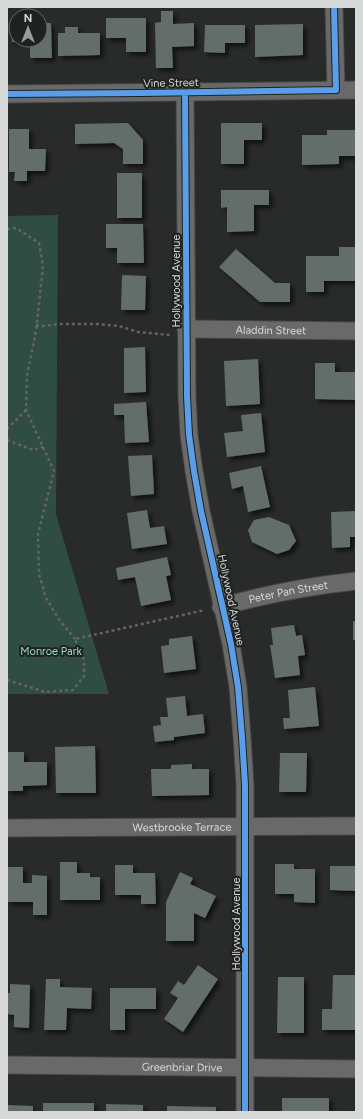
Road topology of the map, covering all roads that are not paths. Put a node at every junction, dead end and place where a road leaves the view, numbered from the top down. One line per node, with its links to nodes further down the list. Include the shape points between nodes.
1 (334, 7): 2 (street)
2 (336, 90): 3 (street, Vine Street); 4 (street, Vine Street)
3 (356, 90)
4 (185, 93): 5 (street, Vine Street); 7 (street, Hollywood Avenue)
5 (7, 94)
6 (356, 331): 7 (street, Aladdin Street)
7 (186, 333): 9 (street, Hollywood Avenue, via 189,435)
8 (356, 581): 9 (street, Peter Pan Street, via 309,587)
9 (221, 607): 11 (street, Hollywood Avenue, via 231,644 238,688)
10 (356, 826): 11 (street, Westbrooke Terrace)
11 (246, 827): 12 (street, Westbrooke Terrace); 14 (street, Hollywood Avenue)
12 (7, 828)
13 (7, 1065): 14 (street, Greenbriar Drive)
14 (246, 1068): 15 (street, Greenbriar Drive); 16 (street, Hollywood Avenue)
15 (356, 1069)
16 (246, 1112)

